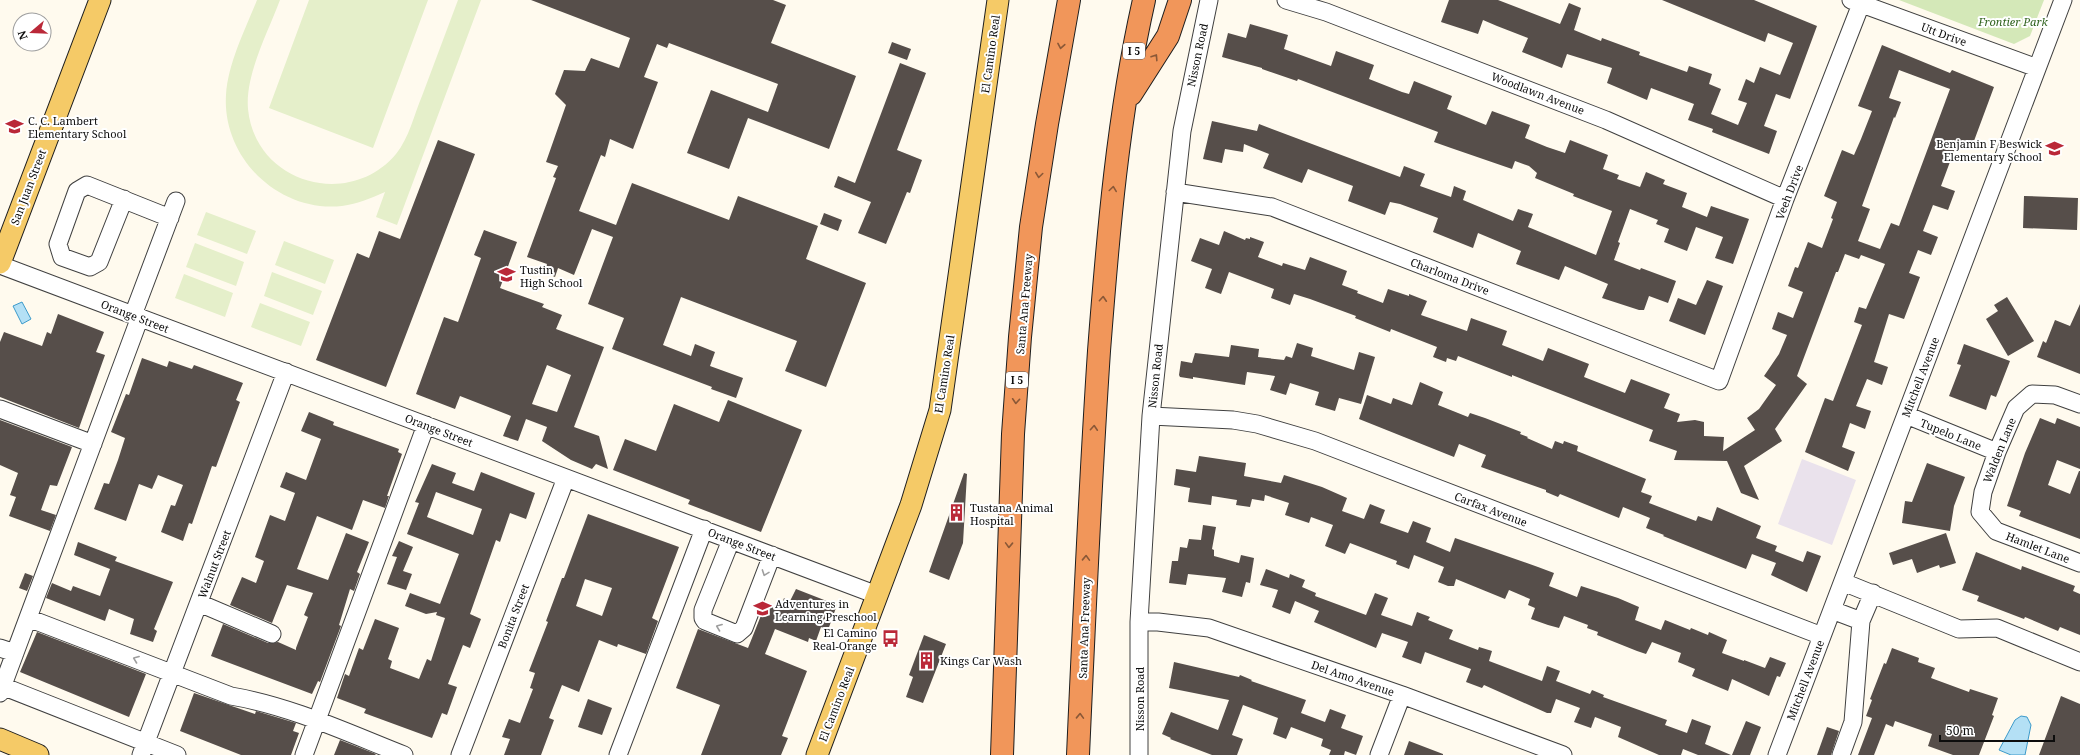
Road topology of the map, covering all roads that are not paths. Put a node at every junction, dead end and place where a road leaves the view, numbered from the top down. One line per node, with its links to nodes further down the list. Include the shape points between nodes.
1 (100, 0): 17 (main road, San Juan Street)
2 (998, 0): 36 (main road, El Camino Real, via 940,410 911,505)
3 (1144, 0): 11 (highway, Santa Ana Freeway / I 5)
4 (1180, 0): 11 (highway, one-way to 4, via 1168,36)
5 (1209, 0): 12 (street, Nisson Road, via 1182,131)
6 (1286, 0): 14 (street, Woodlawn Avenue, via 1326,12 1606,120)
7 (2063, 0): 10 (street, Mitchell Avenue)
8 (1856, 2): 10 (street, Utt Drive); 14 (street, Veeh Drive)
9 (1068, 3): 59 (highway, Santa Ana Freeway / I 5, one-way to 59, via 1031,227 1020,336 1013,434)
10 (2037, 68): 23 (street, Mitchell Avenue)
11 (1126, 102): 60 (highway, Santa Ana Freeway / I 5, one-way to 11, via 1089,498 1108,228)
12 (1175, 192): 20 (street, Charloma Drive, via 1272,207); 24 (street, Nisson Road)
13 (124, 199): 13 (street, via 87,185 77,191 58,244 62,257 90,267 99,262); 16 (street)
14 (1785, 199): 20 (street, Veeh Drive)
15 (176, 201): 16 (street)
16 (170, 218): 18 (street)
17 (0, 264): 18 (street, Orange Street)
18 (136, 316): 19 (street, Orange Street); 26 (street)
19 (286, 372): 25 (street, Orange Street); 37 (street, Walnut Street)
20 (1719, 381)
21 (2080, 404): 27 (street, Walden Lane, via 2055,395 2032,394 2016,408)
22 (0, 409): 26 (street)
23 (1906, 415): 27 (street, Tupelo Lane); 34 (street, Mitchell Avenue)
24 (1151, 416): 41 (street, Nisson Road); 43 (street, Carfax Avenue, via 1233,420 1315,441)
25 (426, 425): 28 (street, Orange Street); 49 (street)
26 (93, 444): 39 (street)
27 (1997, 452): 29 (street, Walden Lane, via 1983,492)
28 (566, 478): 30 (street, Orange Street); 56 (street, Bonita Street)
29 (1980, 512): 33 (street, Hamlet Lane, via 1996,531)
30 (704, 529): 31 (street, Orange Street); 57 (street)
31 (731, 540): 32 (street, Orange Street); 32 (street, one-way to 31, via 744,628 737,634 703,618 703,610)
32 (772, 555): 36 (street, Orange Street)
33 (2080, 563)
34 (1843, 582): 35 (street); 38 (street, Mitchell Avenue)
35 (1872, 593): 40 (street); 45 (street, via 1959,629 1996,628)
36 (877, 595): 58 (main road, El Camino Real)
37 (199, 603): 42 (street); 46 (street, Walnut Street)
38 (1832, 610): 40 (street); 43 (street, Mitchell Avenue)
39 (28, 618): 44 (street); 46 (street, one-way to 39)
40 (1861, 621): 65 (street, via 1853,722)
41 (1139, 622): 48 (street, Del Amo Avenue, via 1209,628); 61 (street, Nisson Road)
42 (272, 634)
43 (1822, 636): 64 (street, Mitchell Avenue)
44 (7, 651): 47 (street)
45 (2080, 662)
46 (172, 674): 49 (street, via 231,696 259,701); 51 (street, Walnut Street)
47 (1, 689): 51 (street)
48 (1402, 695): 62 (street); 63 (street, Del Amo Avenue)
49 (317, 720): 54 (street); 55 (street)
50 (0, 740): 52 (main road)
51 (143, 749): 53 (street)
52 (38, 755)
53 (177, 755)
54 (304, 755)
55 (404, 755)
56 (460, 755)
57 (618, 755)
58 (817, 755)
59 (1002, 755)
60 (1078, 755)
61 (1139, 755)
62 (1379, 755)
63 (1563, 755)
64 (1777, 755)
65 (1841, 755)

